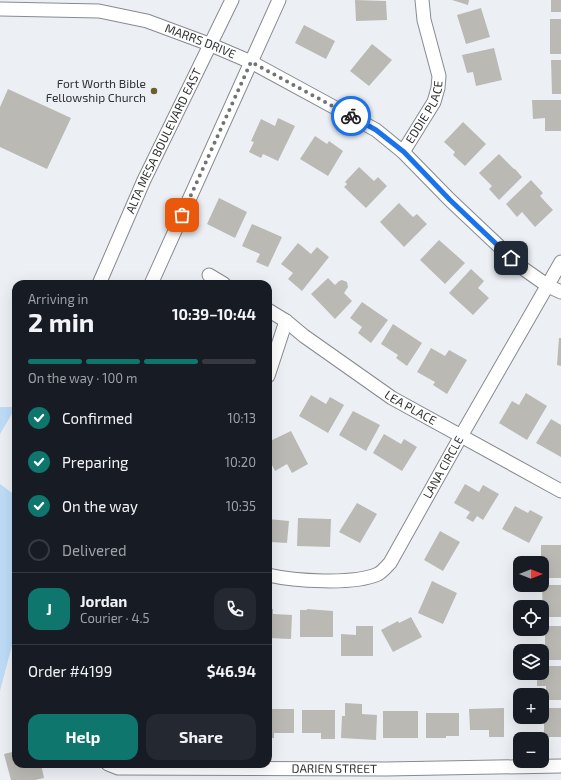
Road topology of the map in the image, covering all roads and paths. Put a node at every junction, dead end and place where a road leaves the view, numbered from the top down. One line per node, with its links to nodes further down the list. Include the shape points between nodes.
1 (232, 0): 6 (street, ALTA MESA BOULEVARD EAST)
2 (279, 0): 7 (street)
3 (422, 0): 8 (street, EDDIE PLACE, via 424,20 439,76 438,88 434,102)
4 (66, 5): 5 (street, MARRS DRIVE); 6 (street, MARRS DRIVE, via 147,21)
5 (0, 9)
6 (210, 44): 7 (street, MARRS DRIVE); 11 (street, ALTA MESA BOULEVARD EAST, via 144,180)
7 (251, 62): 8 (street, MARRS DRIVE, via 376,130); 12 (street)
8 (404, 152): 14 (street, MARRS DRIVE, via 521,267)
9 (561, 262): 14 (street, LANA CIRCLE)
10 (210, 275): 13 (street)
11 (101, 280)
12 (153, 280)
13 (218, 280)
14 (548, 286): 15 (street, MARRS DRIVE); 19 (street, LANA CIRCLE)
15 (561, 292)
16 (272, 312): 17 (street, LEA PLACE)
17 (286, 321): 18 (street); 19 (street, LEA PLACE, via 392,398)
18 (272, 364)
19 (461, 436): 20 (street, LEA PLACE); 21 (street, LANA CIRCLE, via 390,563 379,573 344,581)
20 (561, 491)
21 (272, 576)
22 (561, 766): 24 (street, DARIEN STREET)
23 (118, 768): 24 (street, DARIEN STREET)
24 (386, 775)

